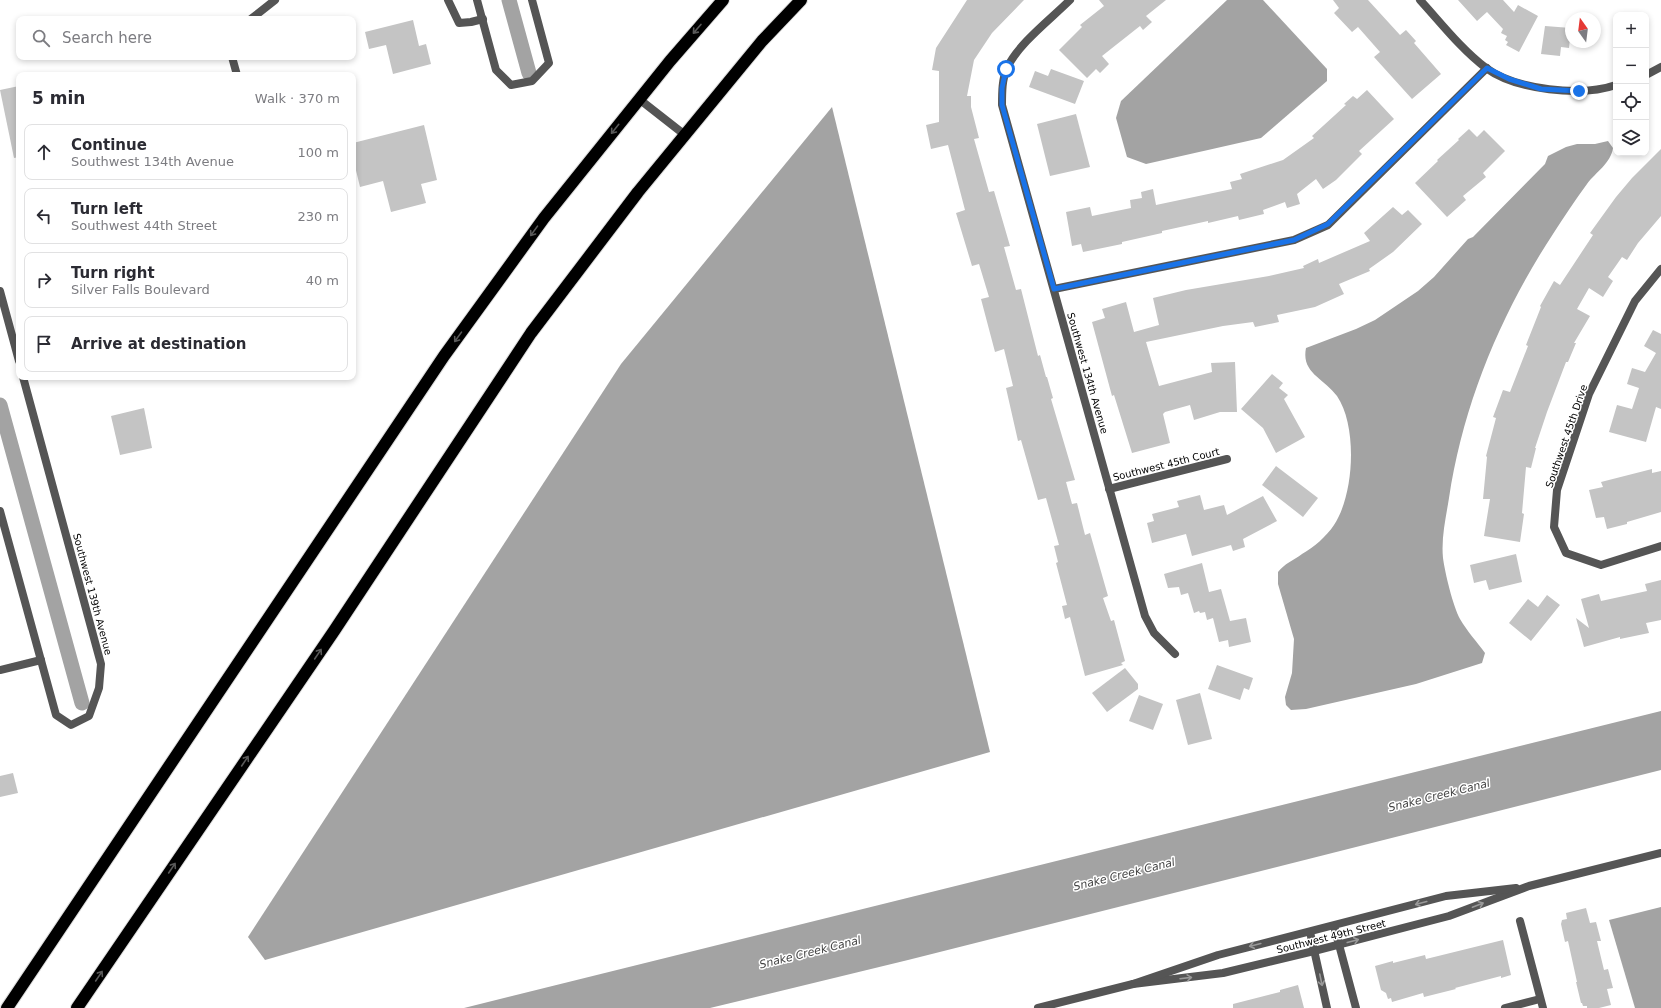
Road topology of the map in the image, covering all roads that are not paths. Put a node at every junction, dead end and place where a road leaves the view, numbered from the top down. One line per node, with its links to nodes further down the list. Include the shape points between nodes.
1 (275, 0): 9 (street)
2 (448, 0): 10 (street, via 459,23)
3 (477, 0): 10 (street)
4 (532, 0): 10 (street, via 549,62 532,81 511,85 496,70)
5 (723, 0): 17 (highway, one-way to 17)
6 (801, 0): 18 (highway, via 762,41)
7 (1070, 0): 20 (street, Southwest 134th Avenue, via 1015,53 1006,69 1002,88 1002,105)
8 (1420, 0): 13 (street, via 1461,45)
9 (255, 16)
10 (482, 19)
11 (233, 60): 14 (street)
12 (1661, 67): 15 (street)
13 (1487, 68): 16 (street, via 1509,79 1541,89 1579,91); 20 (street, via 1328,224 1294,240)
14 (236, 72)
15 (1649, 73)
16 (1613, 85)
17 (639, 99): 18 (street); 40 (highway, one-way to 40, via 544,218 444,356)
18 (685, 135): 41 (highway, one-way to 18, via 334,631 531,333 638,192)
19 (1661, 269): 27 (street, Southwest 45th Drive, via 1635,301 1586,401 1557,490 1554,527 1566,553 1601,564)
20 (1054, 289): 25 (street, Southwest 134th Avenue)
21 (0, 291): 22 (street)
22 (16, 350)
23 (24, 380): 29 (street, Southwest 139th Avenue, via 101,664 99,688 89,716 71,725 56,715)
24 (1227, 459): 25 (street, Southwest 45th Court)
25 (1109, 489): 28 (street, Southwest 134th Avenue, via 1145,616 1154,633)
26 (0, 511): 29 (street, Southwest 139th Avenue)
27 (1661, 546)
28 (1175, 654)
29 (41, 660): 30 (street)
30 (0, 670)
31 (1661, 853): 32 (street, Southwest 49th Street)
32 (1529, 886): 34 (street, Southwest 49th Street, one-way to 34, via 1446,896); 36 (street, Southwest 49th Street, one-way to 32, via 1449,916)
33 (1520, 921): 39 (street)
34 (1334, 926): 35 (street, Southwest 49th Street); 36 (street)
35 (1310, 932): 37 (street); 38 (street, Southwest 49th Street, one-way to 38, via 1218,954)
36 (1339, 945): 37 (street, Southwest 49th Street); 44 (street)
37 (1314, 951): 38 (street, Southwest 49th Street, one-way to 37, via 1223,973); 43 (street, one-way to 43)
38 (1133, 984): 42 (street, Southwest 49th Street)
39 (1540, 999): 45 (street); 46 (street)
40 (7, 1008)
41 (77, 1008)
42 (1038, 1008)
43 (1327, 1008)
44 (1356, 1008)
45 (1505, 1008)
46 (1543, 1008)

